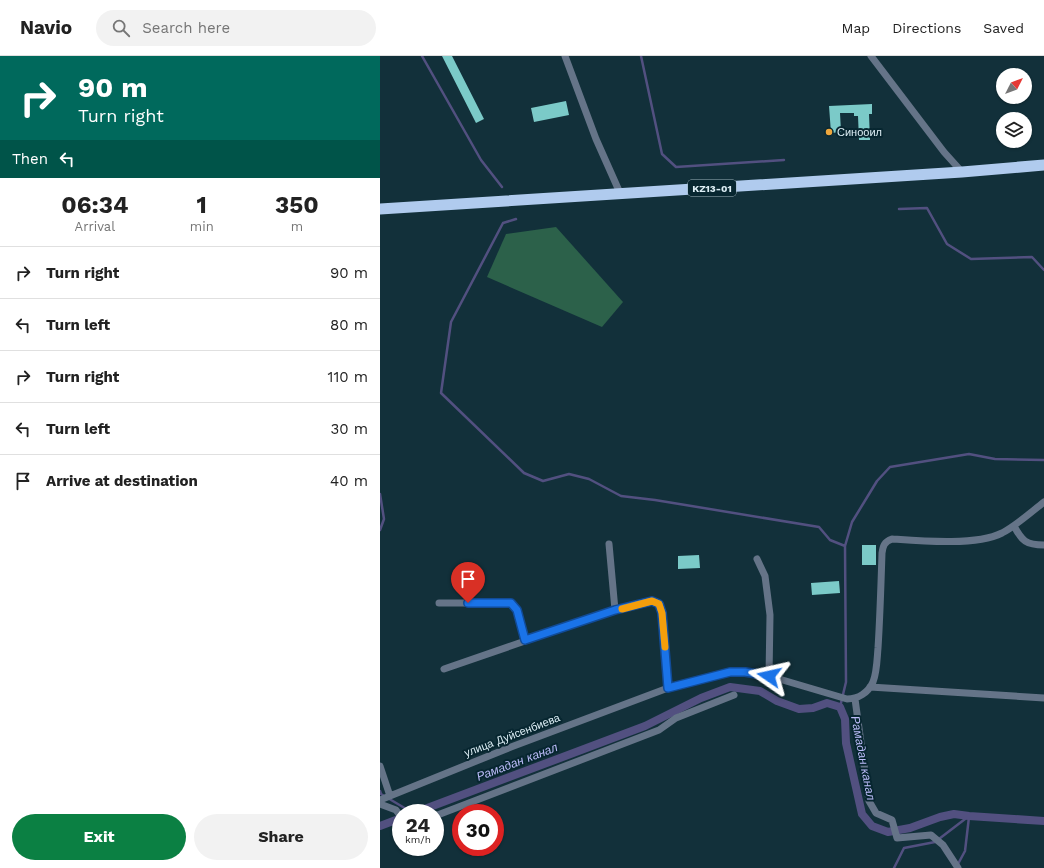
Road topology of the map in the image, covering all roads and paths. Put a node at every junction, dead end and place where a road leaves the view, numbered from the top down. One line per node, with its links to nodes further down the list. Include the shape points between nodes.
1 (565, 56): 5 (street, via 596,139)
2 (871, 56): 4 (street)
3 (1044, 165): 4 (highway, KZ13-01)
4 (962, 172): 5 (highway, KZ13-01)
5 (620, 193): 6 (highway, KZ13-01)
6 (380, 209)
7 (1044, 502): 8 (street)
8 (1014, 526): 10 (street, via 1021,539 1033,545); 17 (street, via 996,535 963,541 886,541 882,553 876,670)
9 (609, 544): 13 (street)
10 (1044, 546)
11 (757, 559): 16 (street, via 765,576 770,615)
12 (439, 603): 14 (street, via 511,603 517,610)
13 (615, 610): 14 (street); 18 (street, via 652,601 659,604 662,613)
14 (525, 640): 15 (street)
15 (444, 669)
16 (769, 676): 18 (street, улица Дуйсенбиева, via 730,672); 21 (street, улица Дуйсенбиева, via 847,699)
17 (870, 687): 20 (street); 21 (street, via 867,692)
18 (668, 688): 23 (street, улица Дуйсенбиева)
19 (734, 695): 27 (street, via 676,718 659,730)
20 (1044, 698)
21 (855, 699): 28 (street, via 869,801 876,813 892,820 897,838 932,835 943,845)
22 (380, 766): 23 (street)
23 (390, 796): 24 (street, улица Дуйсенбиева)
24 (380, 800)
25 (380, 804): 26 (street)
26 (392, 808)
27 (444, 813)
28 (958, 868)

